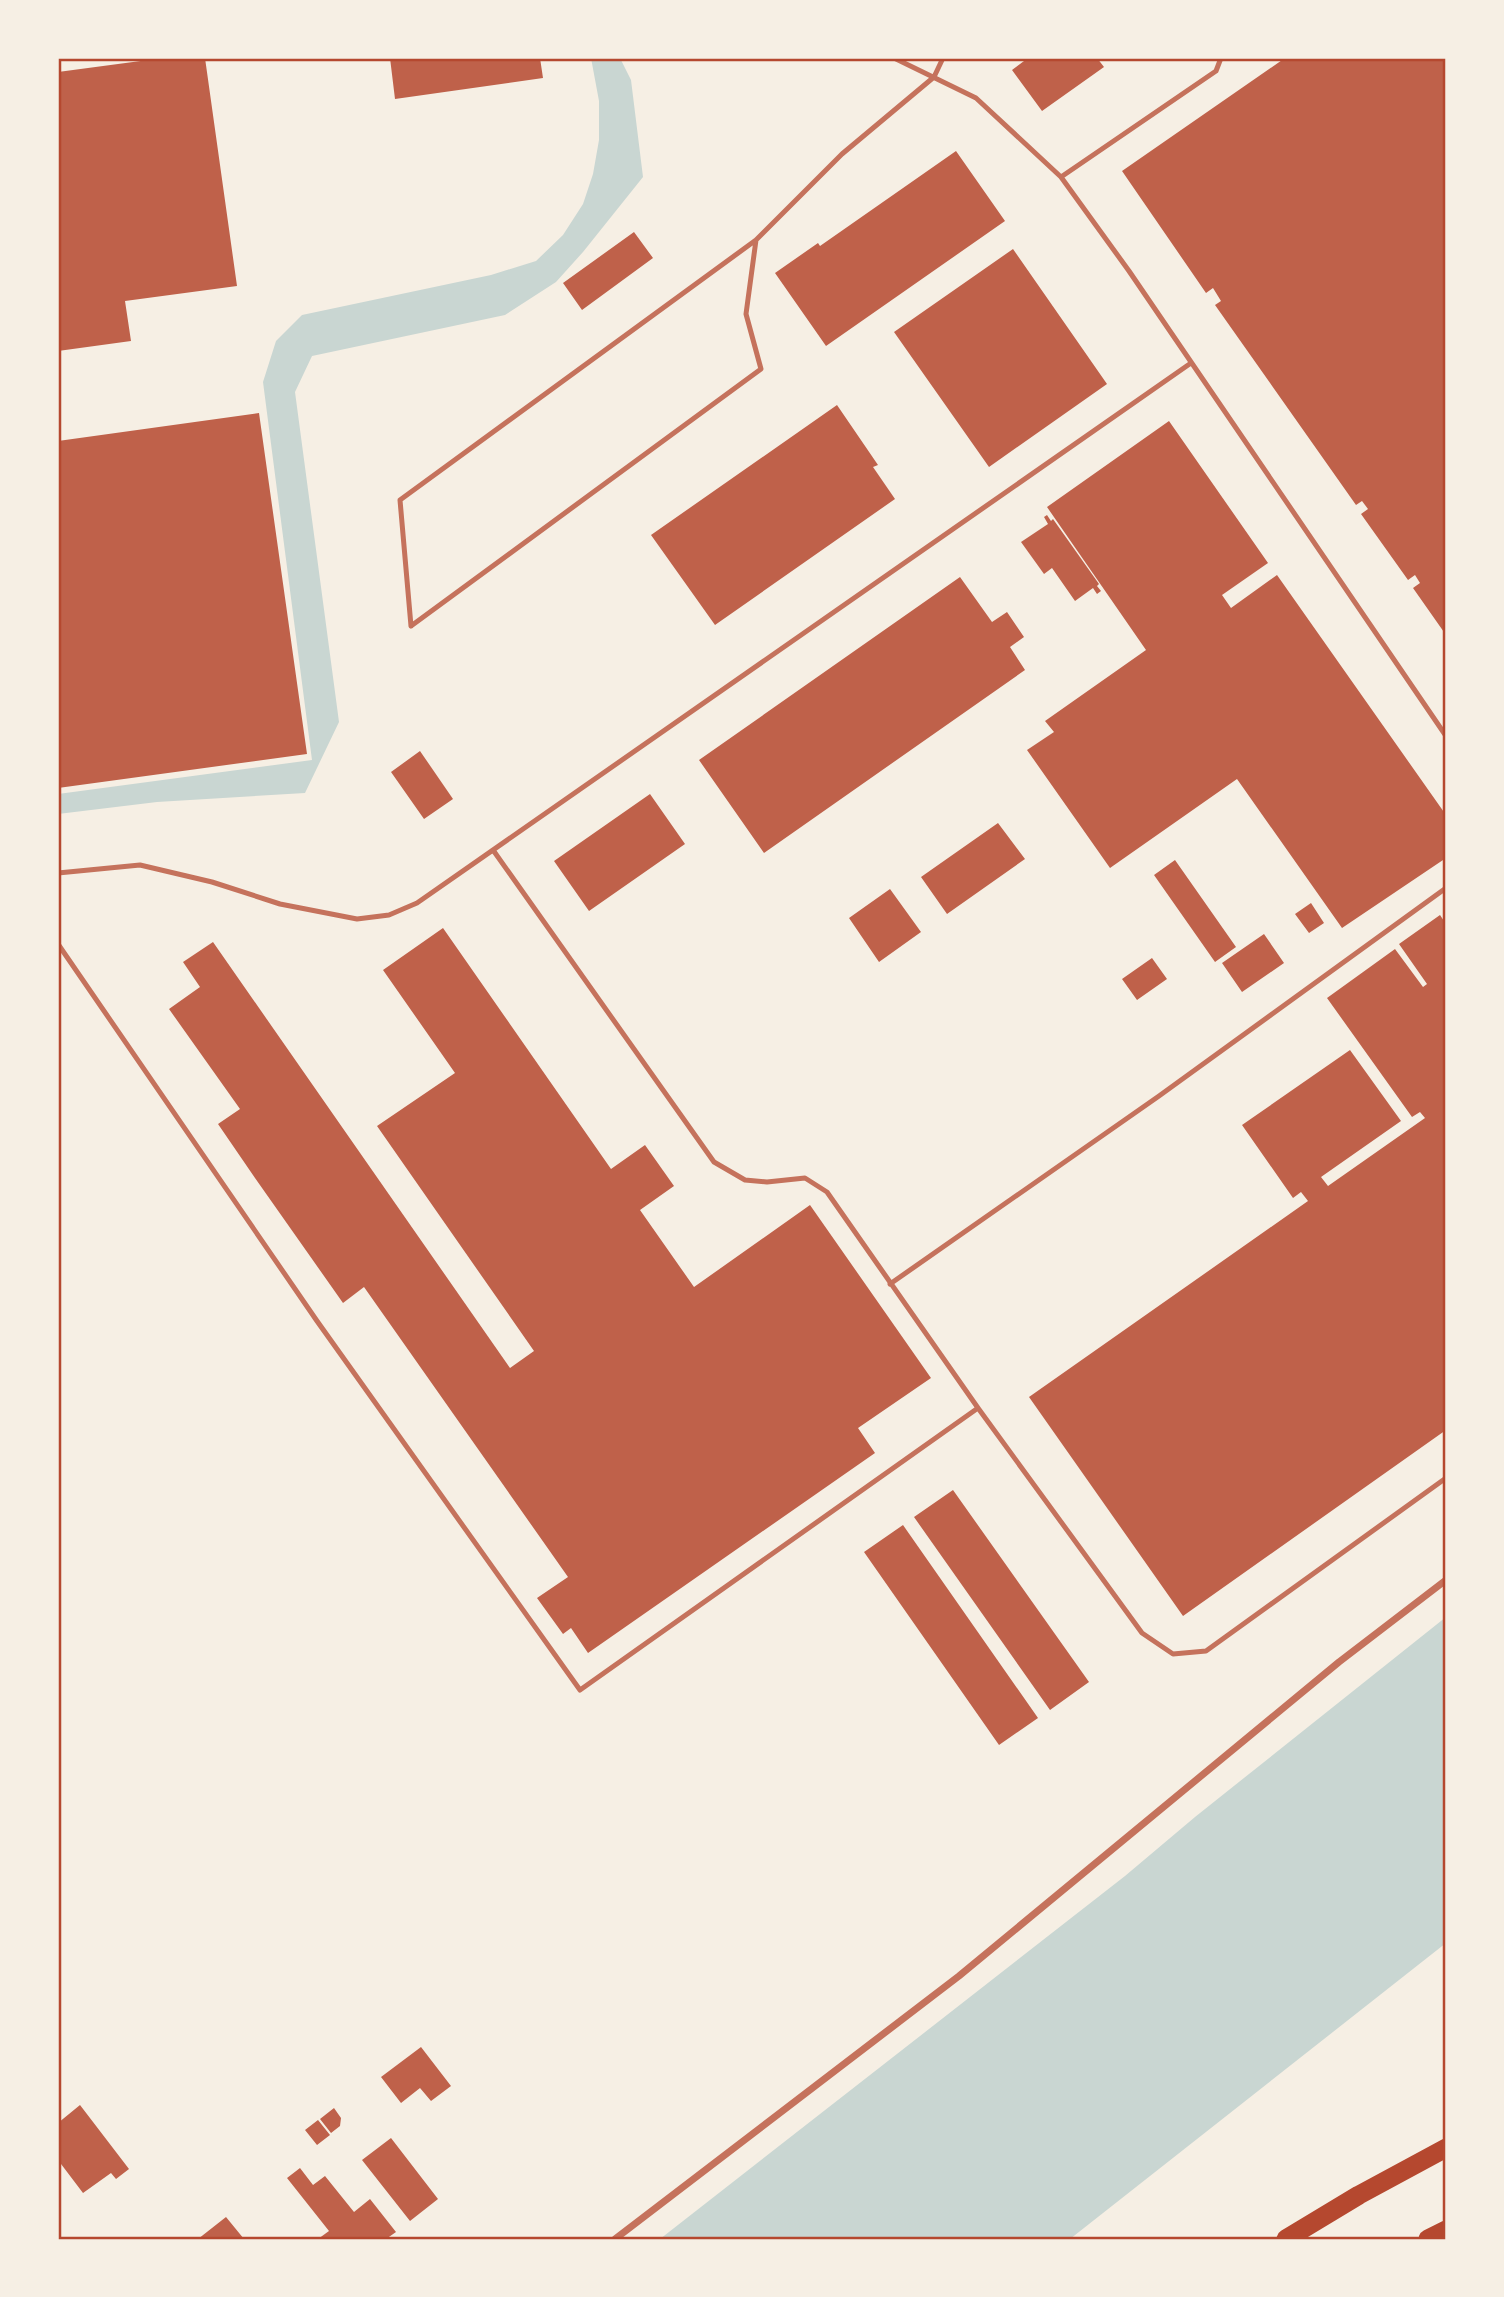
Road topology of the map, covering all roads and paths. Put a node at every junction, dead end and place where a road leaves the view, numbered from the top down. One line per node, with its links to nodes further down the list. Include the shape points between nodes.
1 (894, 58): 4 (lane)
2 (943, 58): 4 (lane)
3 (1221, 58): 5 (lane, via 1216,71)
4 (934, 77): 5 (lane, via 976,99); 6 (lane, via 842,155)
5 (1061, 177): 7 (lane)
6 (757, 240): 6 (lane, via 400,500 411,626 761,369 746,314)
7 (1191, 363): 8 (lane); 9 (lane)
8 (1446, 736)
9 (493, 850): 10 (lane, via 417,903 389,915 357,919 280,904 140,866); 13 (lane, via 714,1162 745,1180 805,1178 827,1192)
10 (58, 873)
11 (1446, 888): 13 (lane)
12 (58, 944): 14 (lane, via 317,1321 580,1690)
13 (890, 1284): 14 (lane)
14 (978, 1408): 15 (lane, via 1142,1633 1173,1654 1206,1651)
15 (1446, 1478)
16 (1446, 1580): 19 (street, via 1339,1662 959,1976)
17 (1446, 2148): 20 (highway)
18 (1446, 2230): 21 (highway)
19 (615, 2239)
20 (1286, 2239)
21 (1428, 2239)

